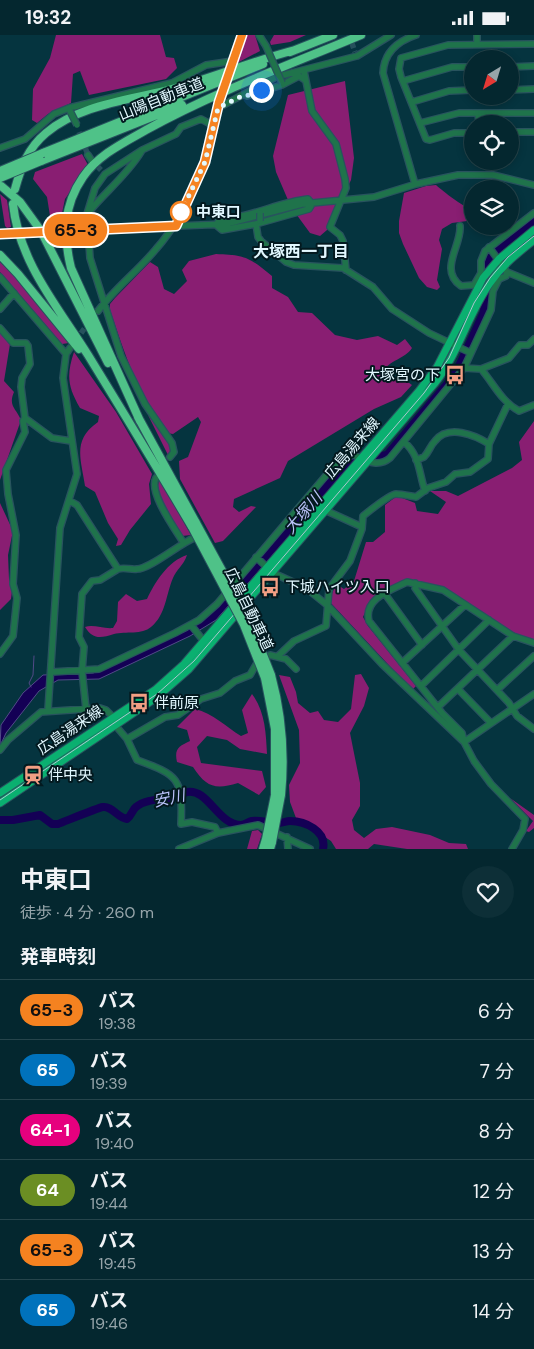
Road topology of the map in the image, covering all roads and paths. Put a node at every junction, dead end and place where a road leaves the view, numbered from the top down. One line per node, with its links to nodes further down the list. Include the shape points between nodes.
1 (242, 35): 23 (street, via 232,63 206,65 172,83)
2 (259, 35): 17 (street, bridge)
3 (333, 35): 10 (highway, 山陽自動車道)
4 (361, 35): 35 (highway, 山陽自動車道); 83 (highway, via 180,111 112,150 94,165 78,186 65,222 71,268)
5 (391, 35): 14 (street, via 356,54)
6 (416, 35): 39 (street, via 393,48 383,70)
7 (477, 35): 8 (street)
8 (477, 44): 9 (street); 16 (street, via 448,45 402,57 399,69)
9 (534, 44)
10 (295, 50): 35 (highway, 山陽自動車道); 42 (highway, via 67,118 28,152)
11 (464, 67): 16 (street)
12 (519, 67): 13 (street)
13 (534, 67)
14 (304, 71): 15 (street); 21 (street, via 276,77)
15 (305, 80): 17 (street, via 299,76); 43 (street, via 312,111 336,144 346,189)
16 (403, 81): 22 (street)
17 (282, 84): 21 (street)
18 (534, 89): 20 (street)
19 (464, 90): 22 (street, via 449,91)
20 (519, 90)
21 (242, 96): 27 (street, via 219,105)
22 (412, 102): 26 (street)
23 (70, 109): 28 (street, bridge); 32 (street, via 54,114 25,139)
24 (478, 113): 25 (street); 26 (street, via 453,114)
25 (534, 113)
26 (420, 123): 31 (street, via 428,140)
27 (214, 126): 33 (street, via 201,119); 51 (street, via 205,162)
28 (80, 132)
29 (519, 132): 30 (street)
30 (534, 132)
31 (464, 133)
32 (0, 147)
33 (142, 150): 48 (street, via 132,166); 48 (street, via 103,172)
34 (88, 155): 36 (street)
35 (42, 157): 37 (highway, 山陽自動車道, bridge); 38 (highway, 山陽自動車道, bridge)
36 (92, 161)
37 (0, 171)
38 (0, 178)
39 (415, 184): 41 (street, via 458,175 494,175); 43 (street, via 374,197)
40 (0, 185): 83 (highway, via 20,202 38,226)
41 (534, 185)
42 (15, 189)
43 (340, 202): 45 (street); 63 (street, via 330,227 343,241)
44 (13, 204): 80 (highway, via 18,234 33,269)
45 (312, 204): 46 (street, via 308,199 294,200); 49 (street, via 309,209); 50 (street)
46 (260, 212): 49 (street, bridge); 50 (street, via 220,219)
47 (534, 213): 59 (street)
48 (87, 215): 55 (street)
49 (259, 223): 50 (street, via 222,230); 63 (street, via 258,237 286,262)
50 (216, 225): 51 (street)
51 (176, 226): 55 (street); 67 (street)
52 (460, 226): 59 (street, via 461,236 450,265 456,283 474,285 481,273 483,255)
53 (534, 229): 61 (main road, 広島湯来線)
54 (79, 230): 55 (street)
55 (87, 230): 67 (street, via 90,258)
56 (0, 232): 57 (street)
57 (14, 232)
58 (534, 240): 62 (main road, 広島湯来線)
59 (490, 248): 61 (street)
60 (0, 255): 80 (highway, via 43,303)
61 (497, 257): 62 (street); 72 (main road, 広島湯来線)
62 (505, 269): 65 (street); 74 (main road, 広島湯来線, via 482,295); 75 (street, via 493,291 491,310)
63 (346, 270): 72 (street, via 373,287 392,309)
64 (0, 277): 66 (street)
65 (534, 283)
66 (14, 293): 68 (street); 76 (street)
67 (103, 303): 69 (street); 87 (street, via 121,356 145,404 172,443 174,451)
68 (0, 309)
69 (98, 311)
70 (0, 328): 82 (street, via 13,343 26,343 28,346 30,364 21,387)
71 (534, 339): 78 (street, via 528,345 520,345 509,358)
72 (450, 343): 74 (street); 89 (main road, 広島湯来線, via 425,383)
73 (70, 347): 76 (street)
74 (460, 348): 75 (street); 89 (main road, 広島湯来線, via 436,383 376,453)
75 (471, 353): 77 (street)
76 (66, 354): 84 (street, via 63,378)
77 (464, 368): 78 (street); 85 (street)
78 (481, 369): 79 (street)
79 (508, 403): 81 (street, via 519,411); 86 (street)
80 (118, 404): 94 (highway, 広島自動車道)
81 (534, 405)
82 (25, 418): 84 (street, via 52,438); 114 (street, via 25,432 6,470 16,535 13,579 18,598 13,636)
83 (140, 421): 94 (highway, 広島自動車道)
84 (71, 441): 92 (street, via 77,474)
85 (404, 442): 88 (street, via 411,447); 89 (street, via 385,462)
86 (489, 444): 88 (street, via 466,432 444,435 435,440 424,457); 91 (street, via 488,459 482,465 470,472 455,474)
87 (170, 457)
88 (416, 459): 91 (street)
89 (365, 460): 93 (main road, 広島湯来線); 98 (street, via 346,456 340,459); 99 (main road, 広島湯来線, via 353,467)
90 (156, 479): 97 (street, via 154,493)
91 (425, 491): 95 (street, via 416,497 395,494 387,497 363,516)
92 (70, 501): 100 (street, via 77,505); 121 (street, via 60,528)
93 (327, 511): 95 (street); 101 (main road, 広島湯来線)
94 (194, 525): 141 (highway, 広島自動車道, bridge, via 250,622 282,735 278,795)
95 (362, 527): 104 (street, via 350,561 329,589)
96 (194, 538): 97 (street)
97 (182, 542): 100 (street, via 166,556 137,569)
98 (257, 558): 99 (street); 107 (street, via 217,605)
99 (266, 566): 101 (street); 111 (main road, 広島湯来線)
100 (118, 569): 120 (street, via 92,581 82,594 79,637 84,647)
101 (273, 573): 104 (street, via 306,588); 111 (main road, 広島湯来線)
102 (416, 583): 103 (street, via 407,581); 105 (street, via 443,589); 108 (street, via 416,588)
103 (385, 593): 112 (street); 117 (street, via 372,602 369,621)
104 (327, 605): 115 (street, via 326,626 294,641); 135 (street)
105 (465, 605): 106 (street); 108 (street)
106 (489, 621): 109 (street); 113 (street)
107 (192, 625): 111 (street); 120 (street, via 99,669)
108 (443, 626): 112 (street); 113 (street)
109 (513, 636): 110 (street); 119 (street)
110 (534, 643)
111 (206, 644): 130 (main road, 広島湯来線)
112 (422, 645): 117 (street)
113 (459, 650): 119 (street); 122 (street)
114 (0, 654)
115 (278, 656): 118 (street); 133 (street, via 270,655 257,663 250,675 234,681 220,693 201,699 178,715 165,717)
116 (534, 656): 124 (street)
117 (402, 663): 122 (street)
118 (296, 669)
119 (478, 670): 123 (street); 124 (street)
120 (82, 671): 121 (street); 128 (street)
121 (51, 673): 129 (street)
122 (421, 686): 126 (street)
123 (458, 689): 126 (street); 131 (street)
124 (497, 691): 127 (street)
125 (534, 694): 127 (street)
126 (438, 707): 135 (street, via 462,733)
127 (512, 708): 131 (street); 132 (street)
128 (86, 709): 129 (street); 130 (street, via 106,710)
129 (48, 710): 134 (street, via 40,712)
130 (114, 721): 133 (street); 137 (main road, 広島湯来線); 138 (main road, 広島湯来線)
131 (491, 723): 135 (street)
132 (534, 729)
133 (127, 739): 139 (street, via 137,760 168,772 181,795 181,824 192,822 215,827)
134 (2, 742): 136 (street)
135 (464, 742): 146 (street, via 491,784 525,819)
136 (0, 750)
137 (0, 793)
138 (0, 803)
139 (218, 833): 140 (street, via 258,825); 142 (street)
140 (287, 837): 144 (street); 145 (street)
141 (269, 843): 143 (highway, 広島自動車道)
142 (179, 849)
143 (263, 849)
144 (288, 849)
145 (310, 849)
146 (512, 849)

